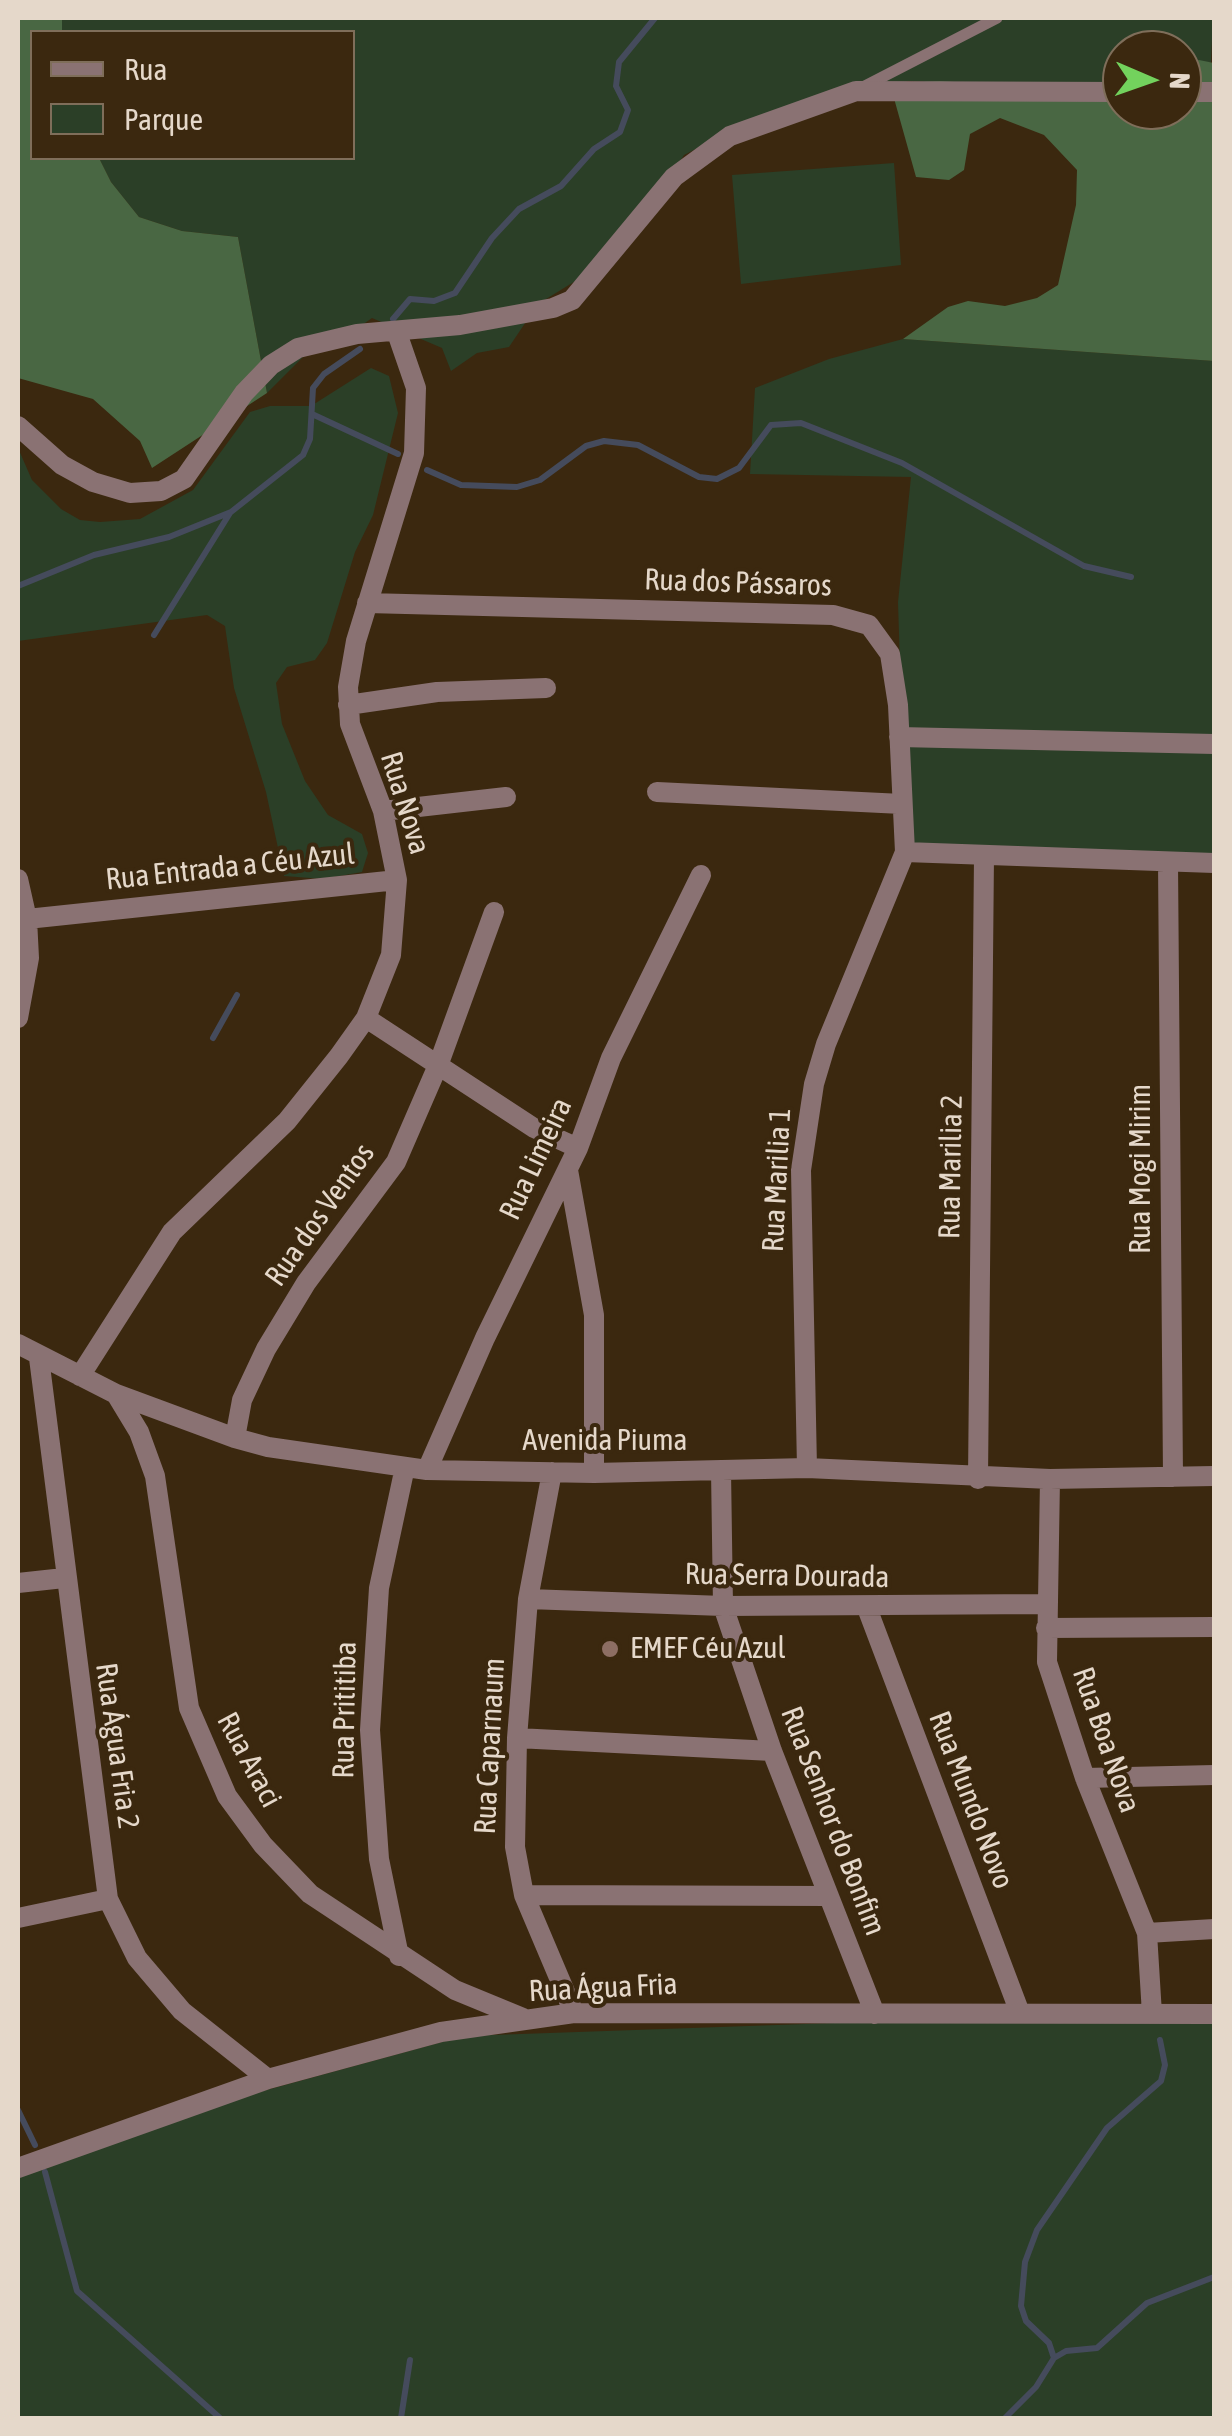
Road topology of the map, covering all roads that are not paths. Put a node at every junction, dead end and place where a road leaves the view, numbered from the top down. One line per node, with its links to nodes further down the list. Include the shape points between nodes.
1 (997, 18): 2 (lane)
2 (856, 91): 3 (street); 4 (street, via 730,136 700,157 648,206 572,300)
3 (1102, 92)
4 (397, 334): 5 (street, via 324,339 270,365 184,479 160,491 130,493 94,482 62,465); 6 (street, Rua Nova, via 416,388 414,453)
5 (18, 426)
6 (367, 603): 8 (street, Rua Nova); 9 (street, Rua dos Pássaros, via 854,619 881,636 890,654)
7 (546, 688): 8 (street, via 437,692)
8 (348, 706): 14 (street, Rua Nova, via 356,748)
9 (899, 737): 10 (street); 13 (street, Rua dos Pássaros)
10 (1214, 744)
11 (657, 792): 13 (street)
12 (506, 797): 14 (street)
13 (902, 804): 15 (street, Rua dos Pássaros)
14 (382, 811): 21 (street, Rua Nova)
15 (904, 852): 16 (street); 35 (street, Rua Marilia 1, via 826,1044 806,1122 801,1170)
16 (984, 856): 17 (street); 42 (street, Rua Marilia 2)
17 (1168, 862): 18 (street); 41 (street, Rua Mogi Mirim)
18 (1214, 863)
19 (701, 875): 27 (street, Rua Limeira, via 611,1058)
20 (18, 880): 23 (street)
21 (398, 880): 23 (street, Rua Entrada a Céu Azul); 25 (street, Rua Nova, via 392,955)
22 (494, 912): 26 (street, Rua dos Ventos)
23 (27, 919): 24 (street)
24 (18, 1018)
25 (366, 1018): 26 (street); 31 (street, Rua Nova, via 287,1122 172,1232)
26 (438, 1063): 27 (street, via 534,1128); 33 (street, Rua dos Ventos, via 396,1162 306,1282 266,1348 242,1400)
27 (578, 1148): 28 (street, Rua Limeira)
28 (568, 1170): 36 (street, Rua Limeira); 39 (street, via 594,1315)
29 (18, 1344): 30 (street, Avenida Piuma)
30 (40, 1358): 31 (street, Avenida Piuma); 44 (street, Rua Água Fria 2)
31 (80, 1376): 32 (street, Avenida Piuma)
32 (116, 1394): 33 (street, Avenida Piuma); 62 (street, Rua Araci, via 155,1476 180,1664 204,1750 264,1845 310,1894)
33 (235, 1438): 34 (street, Avenida Piuma)
34 (405, 1466): 36 (street, Avenida Piuma); 62 (street, Rua Prititiba, via 379,1588 370,1730 379,1859)
35 (807, 1468): 37 (street, Avenida Piuma); 42 (street, Avenida Piuma)
36 (427, 1470): 38 (street, Avenida Piuma)
37 (721, 1470): 39 (street, Avenida Piuma); 48 (street, Rua Senhor do Bonfim)
38 (552, 1472): 39 (street, Avenida Piuma); 46 (street, Rua Caparnaum)
39 (594, 1473)
40 (1214, 1476): 41 (street, Avenida Piuma)
41 (1173, 1477): 43 (street, Avenida Piuma)
42 (978, 1478): 43 (street, Avenida Piuma)
43 (1050, 1480): 47 (street, Rua Boa Nova)
44 (64, 1578): 45 (street); 58 (street, Rua Água Fria 2)
45 (18, 1583)
46 (528, 1599): 48 (street, Rua Serra Dourada); 52 (street, Rua Caparnaum)
47 (1045, 1604): 49 (street, Rua Serra Dourada); 51 (street, Rua Boa Nova)
48 (723, 1606): 49 (street, Rua Serra Dourada); 53 (street, Rua Senhor do Bonfim)
49 (867, 1608): 64 (street, Rua Mundo Novo)
50 (1214, 1627): 51 (street)
51 (1046, 1628): 55 (street, Rua Boa Nova, via 1047,1662)
52 (517, 1738): 53 (street); 56 (street, Rua Caparnaum, via 515,1847)
53 (772, 1751): 57 (street, Rua Senhor do Bonfim)
54 (1214, 1774): 55 (street)
55 (1085, 1778): 61 (street, Rua Boa Nova)
56 (524, 1894): 57 (street); 63 (street, Rua Caparnaum)
57 (829, 1896): 65 (street, Rua Senhor do Bonfim)
58 (108, 1898): 59 (street); 69 (street, Rua Água Fria 2, via 136,1958 182,2011)
59 (18, 1918)
60 (1214, 1930): 61 (street)
61 (1147, 1933): 66 (street, Rua Boa Nova)
62 (399, 1956): 68 (street, Rua Araci, via 455,1990)
63 (574, 2013): 65 (street, Rua Água Fria); 68 (street, Rua Água Fria)
64 (1020, 2013): 65 (street, Rua Água Fria); 66 (street, Rua Água Fria)
65 (875, 2014)
66 (1152, 2014): 67 (street, Rua Água Fria)
67 (1214, 2014)
68 (527, 2020): 69 (street, Rua Água Fria, via 441,2032)
69 (268, 2079): 70 (street, Rua Água Fria)
70 (18, 2168)

